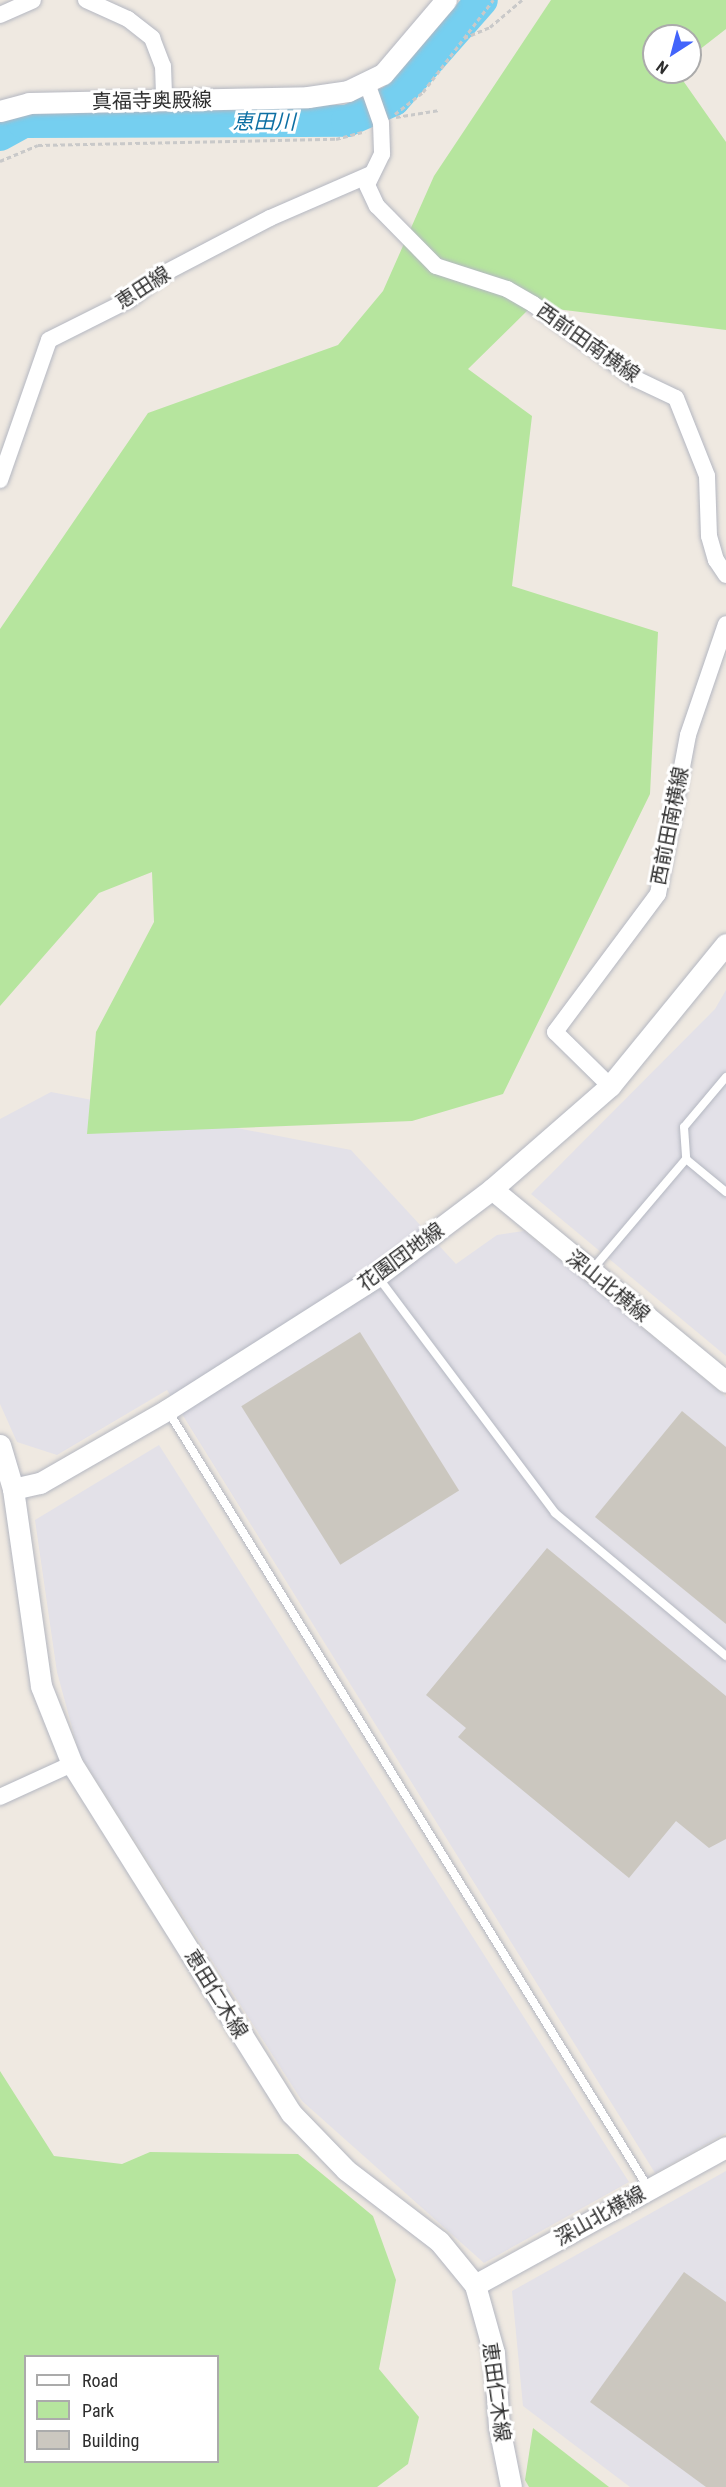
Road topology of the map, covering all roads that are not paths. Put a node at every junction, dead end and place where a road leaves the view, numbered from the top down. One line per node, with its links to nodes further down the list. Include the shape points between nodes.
1 (33, 0): 4 (street)
2 (86, 0): 6 (street, via 128,19 152,38 163,66)
3 (446, 0): 5 (street, 真福寺奥殿線)
4 (0, 15)
5 (368, 87): 6 (street, 真福寺奥殿線, via 308,97); 8 (street, via 384,119 382,154)
6 (164, 101): 7 (street, 真福寺奥殿線, via 29,104)
7 (0, 111)
8 (371, 174): 9 (street, 恵田線, via 270,218 163,274 129,300 49,340); 10 (street, 西前田南横線, via 367,185 377,206 436,266 507,289 636,379 676,398 707,476 710,536 716,560)
9 (0, 480)
10 (726, 575)
11 (726, 624): 14 (street, 西前田南横線, via 688,735 658,894 555,1032)
12 (726, 944): 14 (street, 花園団地線)
13 (726, 1077): 15 (lane, via 684,1127)
14 (610, 1086): 16 (street, 花園団地線)
15 (686, 1159): 17 (lane); 18 (lane)
16 (492, 1189): 18 (street, 深山北横線); 19 (street, 花園団地線)
17 (726, 1192)
18 (590, 1272): 20 (street, 深山北横線)
19 (377, 1276): 21 (street, 花園団地線); 24 (lane, via 555,1513)
20 (726, 1382)
21 (167, 1410): 23 (street, 花園団地線, via 39,1483); 28 (lane)
22 (0, 1445): 23 (street, 恵田仁木線)
23 (13, 1488): 25 (street, 恵田仁木線, via 27,1609 41,1686)
24 (726, 1656)
25 (72, 1764): 26 (street); 29 (street, 恵田仁木線, via 291,2113 346,2170 440,2241)
26 (0, 1797)
27 (726, 2147): 28 (street, 深山北横線)
28 (649, 2189): 29 (street, 深山北横線)
29 (475, 2285): 30 (street, 恵田仁木線, via 494,2353 499,2427)
30 (511, 2487)

